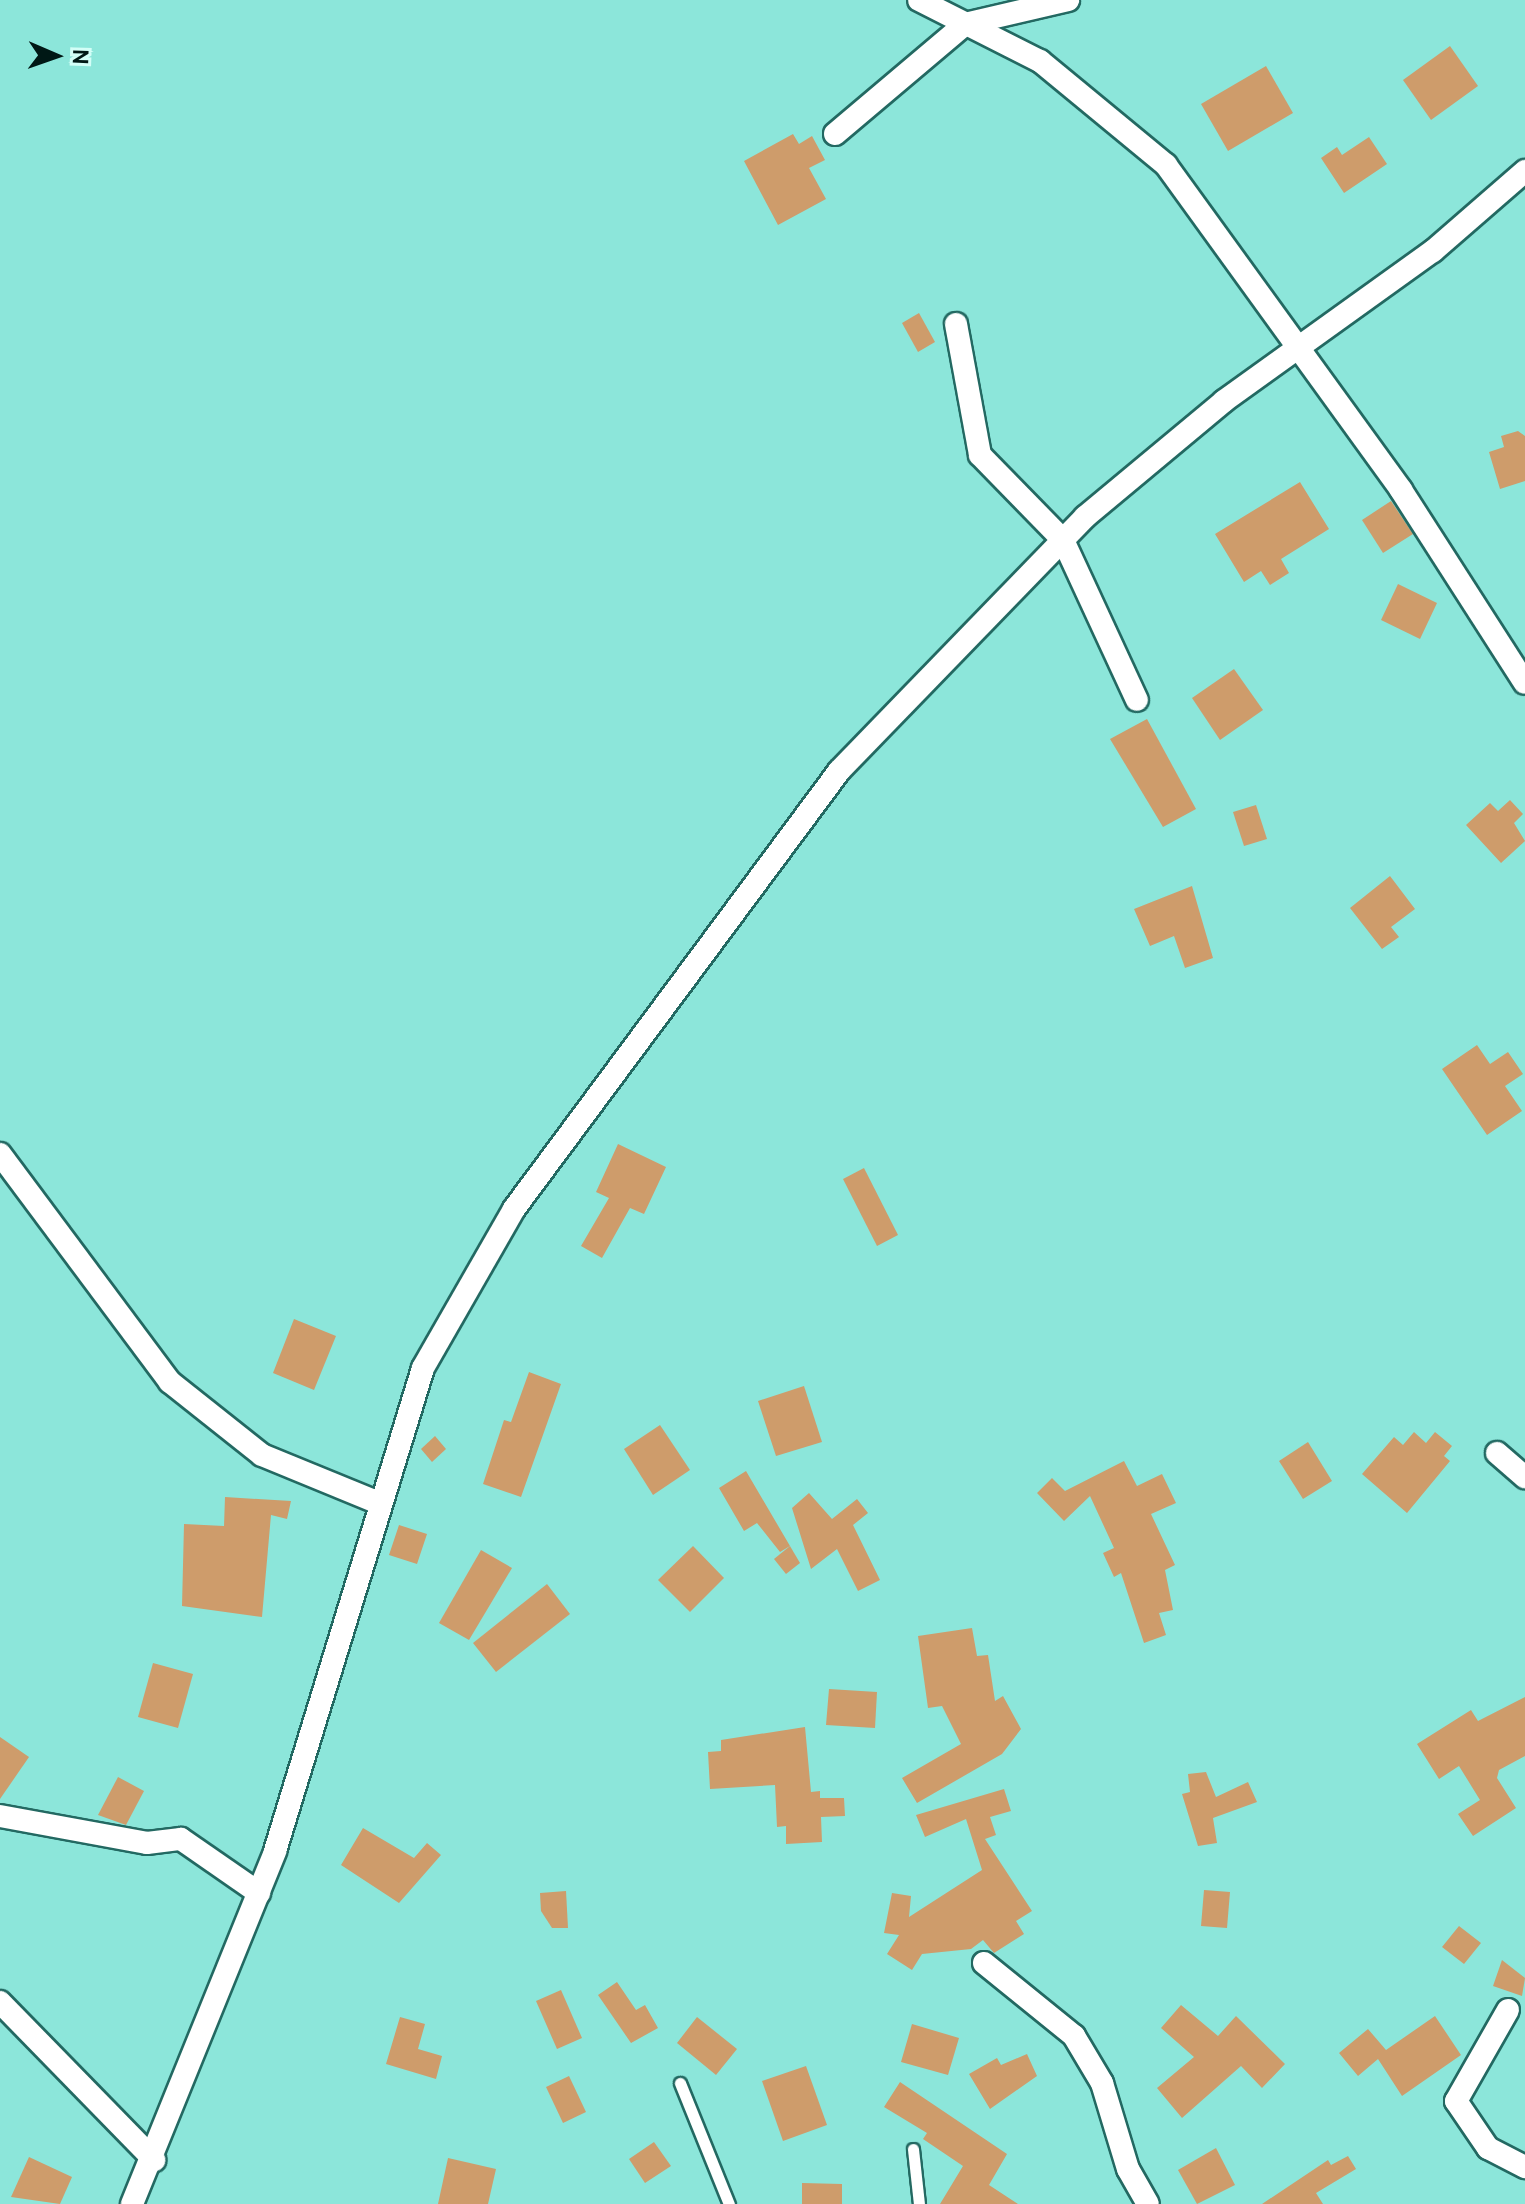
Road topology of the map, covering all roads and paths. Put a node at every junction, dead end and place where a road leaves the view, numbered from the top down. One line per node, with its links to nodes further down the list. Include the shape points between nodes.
1 (919, 0): 3 (street)
2 (1068, 0): 3 (street)
3 (965, 24): 4 (street); 7 (street, via 1040,61 1166,165)
4 (835, 134)
5 (1525, 171): 7 (street, via 1433,251)
6 (956, 324): 8 (street, via 980,455)
7 (1297, 353): 8 (street, via 1224,401); 9 (street, via 1401,490)
8 (1063, 540): 10 (street); 14 (street, via 839,771 514,1209 423,1368)
9 (1525, 683)
10 (1137, 700)
11 (0, 1154): 14 (street, via 170,1382 262,1455)
12 (1497, 1453): 13 (street)
13 (1525, 1477)
14 (379, 1503): 16 (street)
15 (0, 1816): 16 (street, via 147,1843 181,1839)
16 (259, 1893): 22 (street)
17 (984, 1963): 27 (street, via 1074,2036 1102,2083 1128,2169)
18 (0, 2002): 22 (street)
19 (1508, 2010): 23 (street, via 1456,2101 1488,2148)
20 (680, 2083): 25 (lane)
21 (913, 2149): 26 (lane)
22 (154, 2160): 24 (street)
23 (1525, 2167)
24 (132, 2204)
25 (729, 2204)
26 (919, 2204)
27 (1148, 2204)

